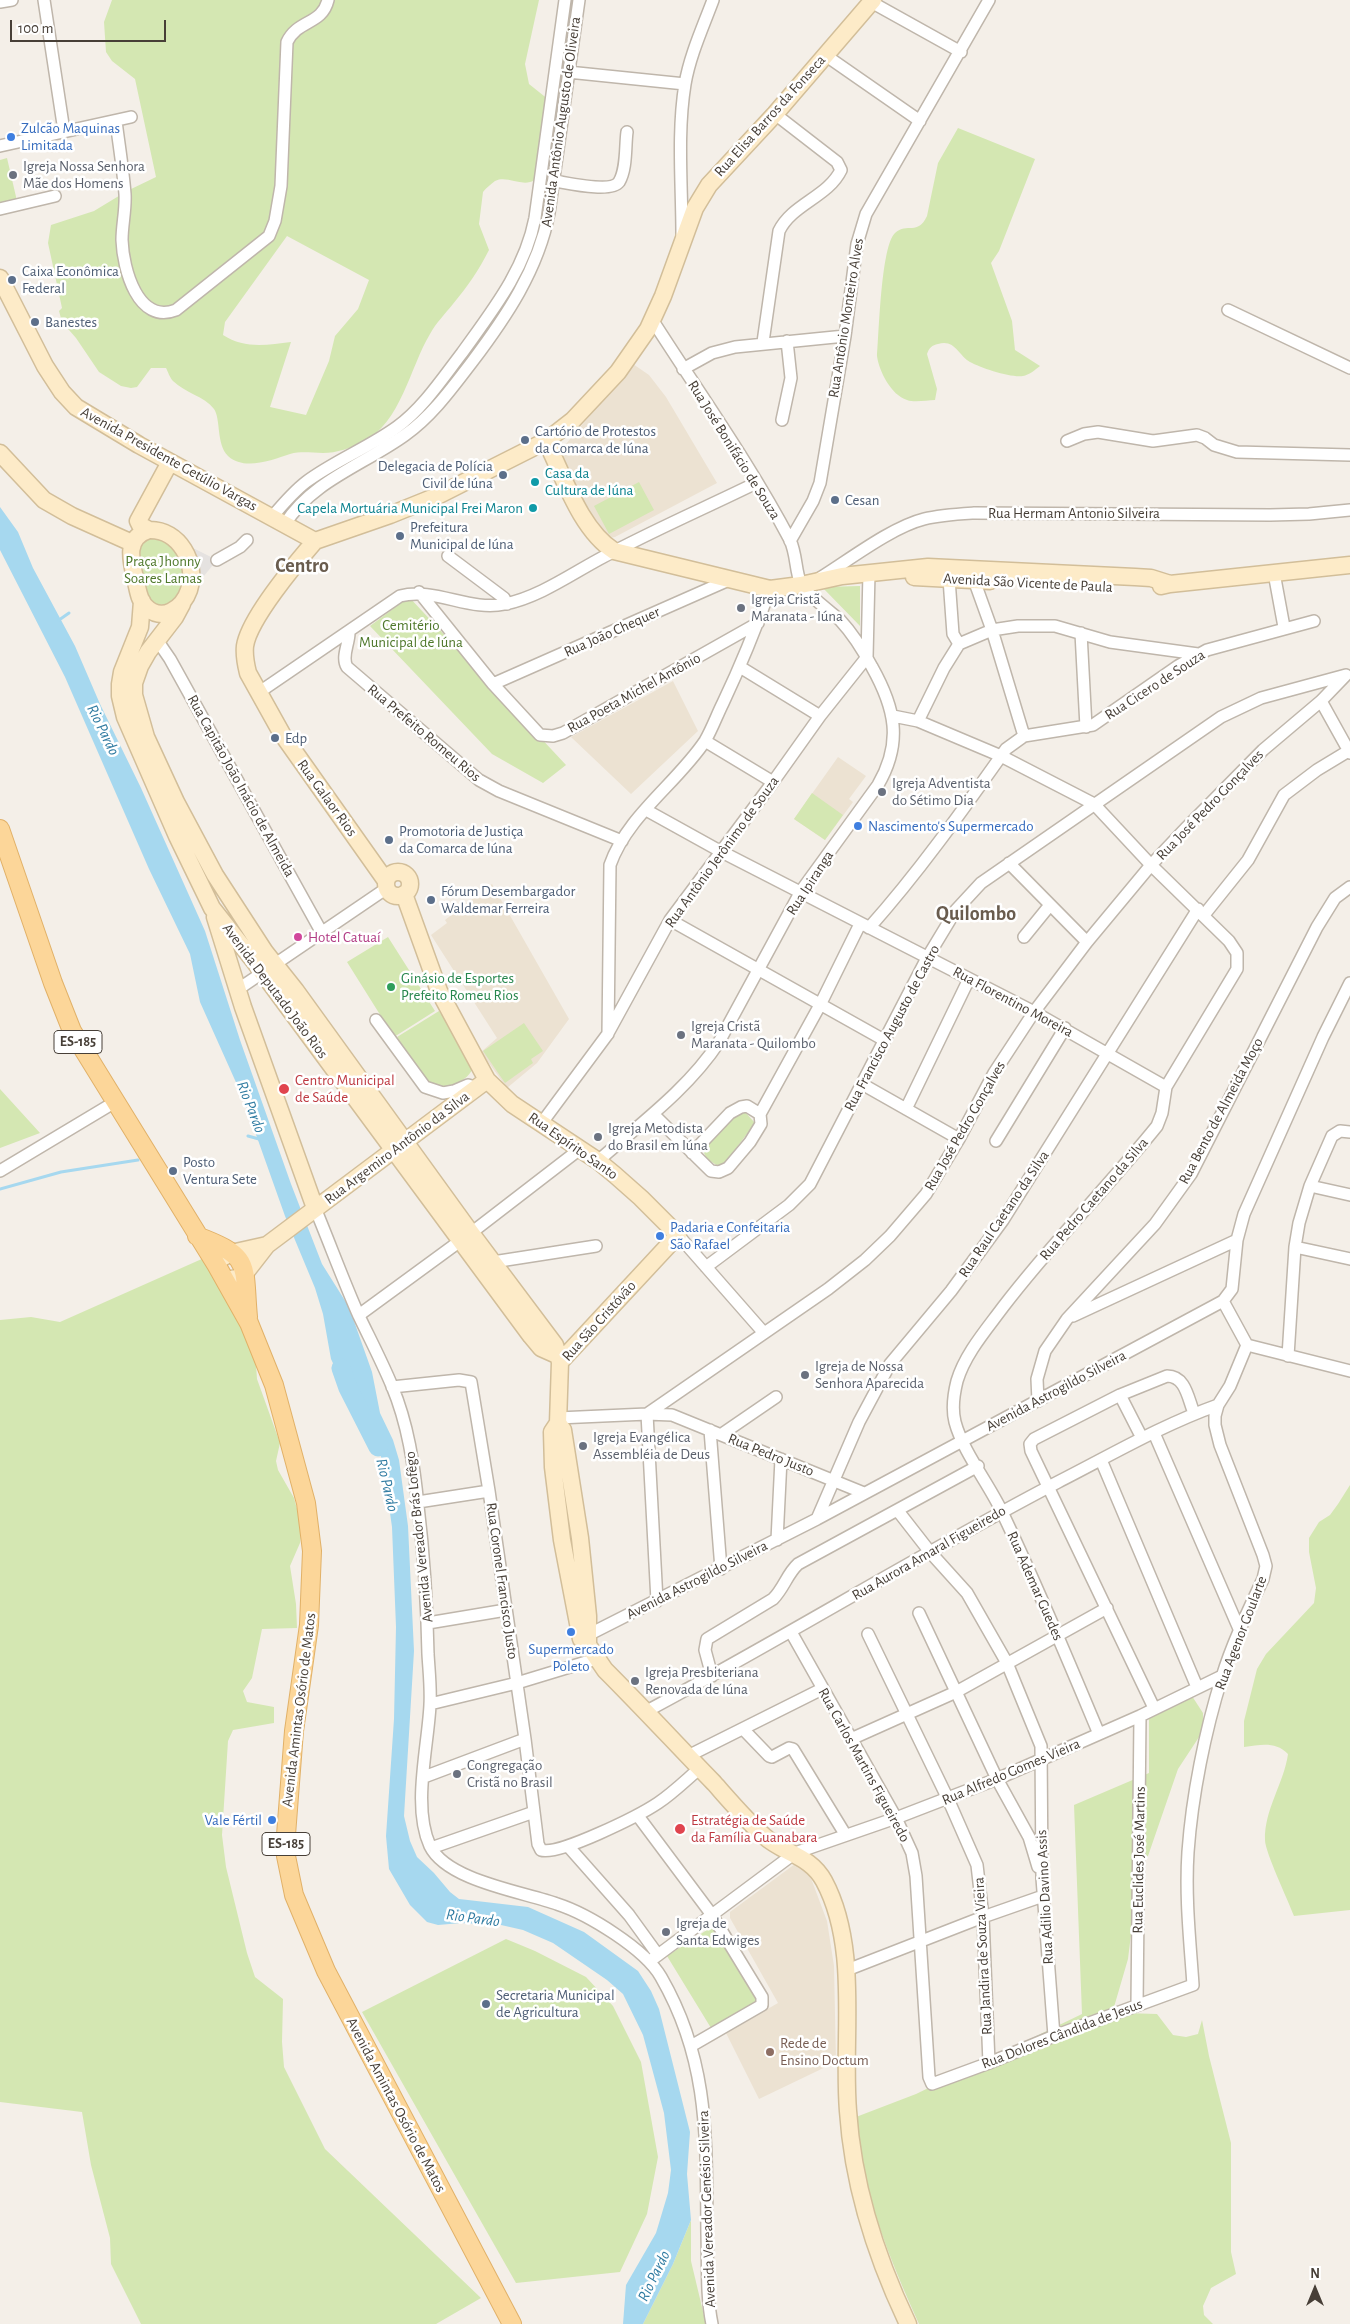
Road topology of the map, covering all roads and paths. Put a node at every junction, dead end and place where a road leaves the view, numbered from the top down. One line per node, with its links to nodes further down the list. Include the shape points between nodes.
1 (12, 0): 8 (street)
2 (44, 0): 19 (street)
3 (328, 0): 17 (street, via 322,13 292,32 287,42 281,186 269,236 167,314 142,304 125,265 122,241 125,197)
4 (565, 0): 42 (street, Avenida Antônio Augusto de Oliveira, via 535,218 527,248 510,284 445,376 411,416 381,438 305,483 291,495)
5 (588, 0): 10 (street)
6 (713, 0): 14 (street)
7 (989, 0): 11 (street, Rua Antônio Monteiro Alves)
8 (0, 2)
9 (867, 4): 11 (street); 12 (street, Rua Elisa Barros da Fonseca)
10 (578, 6): 13 (street, Avenida Antônio Augusto de Oliveira)
11 (961, 52): 18 (street, Rua Antônio Monteiro Alves)
12 (825, 55): 15 (street, Rua Elisa Barros da Fonseca); 18 (street)
13 (568, 72): 14 (street); 22 (street, Avenida Antônio Augusto de Oliveira)
14 (685, 84): 25 (street, via 681,153)
15 (775, 114): 25 (street, Rua Elisa Barros da Fonseca, via 709,185 695,208); 31 (street, via 837,162 841,170 824,190 788,218 780,231)
16 (131, 117): 17 (street)
17 (116, 121): 19 (street)
18 (920, 121): 29 (street, Rua Antônio Monteiro Alves, via 866,214 859,232)
19 (64, 131): 21 (street)
20 (627, 132): 22 (street, via 623,170 616,185 603,187)
21 (0, 146)
22 (554, 181): 42 (street, Avenida Antônio Augusto de Oliveira, via 544,240 526,280 456,384 407,434 311,494)
23 (55, 196): 24 (street)
24 (0, 209)
25 (682, 241): 28 (street, Rua Elisa Barros da Fonseca)
26 (0, 278): 39 (street, Avenida Presidente Getúlio Vargas, via 46,366 71,403)
27 (1228, 310): 32 (street)
28 (653, 321): 33 (street, Rua José Bonifácio de Souza); 35 (street, Rua Elisa Barros da Fonseca, via 626,363 605,388 574,420)
29 (845, 336): 30 (street); 46 (street, Rua Antônio Monteiro Alves, via 820,483 813,502)
30 (787, 341): 31 (street); 34 (street, via 791,378)
31 (764, 342): 33 (street, via 721,350)
32 (1350, 368)
33 (683, 369): 40 (street, Rua José Bonifácio de Souza)
34 (782, 420)
35 (546, 441): 45 (street, Rua Elisa Barros da Fonseca, via 421,504); 48 (street, via 589,528)
36 (1067, 441): 38 (street, via 1098,432 1153,441 1193,435 1236,452)
37 (0, 453): 47 (street, via 44,500)
38 (1350, 455)
39 (170, 462): 42 (street, Avenida Presidente Getúlio Vargas); 43 (street, via 138,521)
40 (756, 484): 46 (street, Rua José Bonifácio de Souza); 48 (street)
41 (1350, 510): 57 (street, Rua Hermam Antonio Silveira, via 1270,515 974,513 923,519 903,527)
42 (279, 521): 45 (street, Avenida Presidente Getúlio Vargas)
43 (149, 530): 47 (street); 62 (street, via 174,538 188,557 192,581)
44 (247, 540): 50 (street)
45 (315, 541): 77 (street, Rua Galaor Rios, via 277,588 247,638 248,673)
46 (790, 541): 57 (street, Rua José Bonifácio de Souza)
47 (132, 543): 61 (street, via 130,557)
48 (614, 551): 54 (street); 63 (street, via 549,587)
49 (448, 556): 63 (street, via 504,598)
50 (217, 560)
51 (1350, 565): 53 (street, Avenida São Vicente de Paula)
52 (877, 572): 55 (street, Avenida São Vicente de Paula); 57 (street, Avenida São Vicente de Paula); 58 (street, Avenida São Vicente de Paula, via 939,567 1151,578); 73 (street)
53 (1274, 573): 58 (street, Avenida São Vicente de Paula); 66 (street)
54 (731, 580): 59 (street); 76 (street, Rua João Chequer)
55 (949, 580): 56 (street, Avenida São Vicente de Paula); 71 (street, via 953,634)
56 (974, 580): 58 (street, Avenida São Vicente de Paula, via 1145,588); 67 (street)
57 (808, 583): 59 (street, Avenida São Vicente de Paula); 73 (street, Rua Ipiranga)
58 (1170, 584)
59 (770, 589): 65 (street)
60 (419, 592): 63 (street, via 473,603); 68 (street, via 394,598); 76 (street, Rua Poeta Michel Antônio)
61 (142, 601): 62 (street, via 151,611 163,614 176,610); 99 (street, Avenida Deputado João Rios, via 140,627 122,672 122,708 145,767)
62 (182, 604): 70 (street, Avenida Deputado João Rios)
63 (507, 604)
64 (1314, 621): 66 (street, Rua Cicero de Souza)
65 (758, 623): 74 (street); 76 (street, Rua Poeta Michel Antônio, via 557,736 540,735)
66 (1284, 628): 72 (street, Rua Cicero de Souza)
67 (992, 630): 69 (street, via 1055,626); 71 (street); 83 (street)
68 (348, 633): 77 (street); 91 (street, Rua Prefeito Romeu Rios, via 344,659 347,667 470,774 499,791)
69 (1081, 633): 72 (street, via 1133,646); 82 (street)
70 (157, 640): 103 (street, Rua Capitão João Inácio de Almeida); 107 (street, Avenida Deputado João Rios, via 140,666 134,683 140,721 204,857 250,930)
71 (959, 644): 81 (street)
72 (1198, 654): 82 (street, Rua Cicero de Souza, via 1100,721)
73 (867, 657): 79 (street, Rua Antônio Jerônimo de Souza); 80 (street, Rua Ipiranga, via 883,686)
74 (740, 667): 79 (street); 84 (street)
75 (1348, 674): 78 (street, Rua José Pedro Gonçalves); 88 (street, Rua Francisco Augusto de Castro, via 1279,692 1238,708)
76 (493, 684)
77 (258, 693): 95 (street, Rua Galaor Rios, via 282,734)
78 (1321, 701): 85 (street); 94 (street, Rua José Pedro Gonçalves, via 1263,750)
79 (820, 716): 87 (street, Rua Antônio Jerônimo de Souza)
80 (893, 716): 81 (street); 97 (street, Rua Ipiranga, via 893,745 884,774)
81 (918, 721): 86 (street)
82 (1086, 727): 83 (street, Rua Cicero de Souza)
83 (1024, 736): 86 (street)
84 (705, 740): 87 (street); 89 (street)
85 (1350, 751): 100 (street, Rua Raul Caetano da Silva, via 1284,795 1248,860)
86 (1001, 756): 88 (street); 102 (street, via 902,891)
87 (773, 782): 92 (street, Rua Antônio Jerônimo de Souza)
88 (1094, 804): 93 (street, Rua Francisco Augusto de Castro); 94 (street)
89 (646, 810): 91 (street); 92 (street, Rua Florentino Moreira)
90 (0, 829): 122 (main road, ES-185, via 67,1020)
91 (622, 841): 116 (street, via 610,866)
92 (720, 851): 97 (street, Rua Florentino Moreira); 101 (street, Rua Antônio Jerônimo de Souza)
93 (1009, 863): 98 (street); 106 (street, Rua Francisco Augusto de Castro, via 968,895)
94 (1151, 865): 100 (street); 105 (street, Rua José Pedro Gonçalves)
95 (389, 881): 103 (street); 119 (street, Rua Galaor Rios, via 402,873 410,884 404,894 439,991)
96 (1350, 887): 153 (street, Rua Bento de Almeida Moço, via 1336,898 1317,927 1186,1181 1143,1239)
97 (801, 892): 102 (street, Rua Florentino Moreira); 108 (street, Rua Ipiranga)
98 (1050, 905): 104 (street); 105 (street)
99 (212, 908): 107 (street, Avenida Deputado João Rios); 111 (street)
100 (1201, 912): 118 (street, Rua Raul Caetano da Silva); 121 (street, Rua Pedro Caetano da Silva, via 1237,953 1237,969)
101 (670, 920): 108 (street); 116 (street, Rua Antônio Jerônimo de Souza)
102 (865, 926): 106 (street, Rua Florentino Moreira); 112 (street)
103 (322, 933): 107 (street)
104 (1024, 936)
105 (1087, 942): 113 (street, Rua José Pedro Gonçalves)
106 (927, 958): 109 (street, Rua Florentino Moreira); 117 (street, Rua Francisco Augusto de Castro)
107 (269, 969): 111 (street); 130 (street, Avenida Deputado João Rios)
108 (758, 970): 112 (street); 124 (street, Rua Ipiranga, via 709,1058)
109 (969, 979): 113 (street, Rua Florentino Moreira); 123 (street)
110 (1350, 983): 141 (street, via 1322,1037 1264,1168)
111 (237, 990): 137 (street)
112 (820, 1004): 117 (street); 125 (street)
113 (1034, 1012): 115 (street, Rua Florentino Moreira); 128 (street, Rua José Pedro Gonçalves, via 994,1073)
114 (376, 1020): 119 (street, via 425,1087 443,1093)
115 (1065, 1028): 118 (street, Rua Florentino Moreira); 129 (street)
116 (608, 1035): 126 (street, Rua Antônio Jerônimo de Souza)
117 (884, 1040): 120 (street, Rua Francisco Augusto de Castro)
118 (1107, 1053): 121 (street, Rua Florentino Moreira); 176 (street, Rua Raul Caetano da Silva, via 1003,1220 952,1290 890,1364)
119 (482, 1084): 126 (street, Rua Espírito Santo); 130 (street, Rua Argemiro Antônio da Silva)
120 (862, 1084): 123 (street); 148 (street, Rua Francisco Augusto de Castro, via 805,1190)
121 (1166, 1087): 172 (street, Rua Pedro Caetano da Silva, via 1157,1126 1044,1255 964,1363 957,1381 954,1409)
122 (115, 1102): 134 (street); 139 (main road, ES-185)
123 (906, 1109): 128 (street)
124 (653, 1114): 132 (street); 133 (street, Rua Ipiranga)
125 (760, 1114): 132 (street, via 747,1106 735,1110); 132 (street, via 759,1128 724,1170 712,1171)
126 (542, 1124): 131 (street, Rua Espírito Santo)
127 (1350, 1132): 135 (street, via 1340,1131 1328,1142)
128 (959, 1139): 155 (street, Rua José Pedro Gonçalves, via 926,1194 890,1236 846,1276)
129 (996, 1141)
130 (399, 1146): 137 (street, Rua Argemiro Antônio da Silva); 140 (street, Avenida Deputado João Rios)
131 (580, 1148): 133 (street, Rua Espírito Santo); 140 (street)
132 (692, 1153)
133 (598, 1161): 138 (street, Rua Espírito Santo, via 642,1198)
134 (0, 1171)
135 (1310, 1186): 136 (street); 144 (street)
136 (1350, 1195)
137 (310, 1212): 142 (street, Rua Argemiro Antônio da Silva); 152 (street, Avenida Vereador Brás Lofêgo)
138 (678, 1235): 148 (street); 158 (street, Rua São Cristóvão)
139 (197, 1236): 145 (main road); 150 (main road, ES-185)
140 (465, 1237): 147 (street, Avenida Deputado João Rios); 152 (street); 158 (street, Avenida Deputado João Rios, via 541,1348)
141 (1237, 1240): 151 (street, via 1232,1289); 153 (street)
142 (269, 1243): 145 (street); 149 (street)
143 (596, 1246): 147 (street)
144 (1295, 1247): 146 (street); 157 (street)
145 (234, 1252): 149 (main road); 150 (street, via 224,1256)
146 (1350, 1259)
147 (493, 1262): 158 (street, Avenida Deputado João Rios, via 552,1341)
148 (706, 1267): 155 (street)
149 (246, 1272): 150 (street, via 236,1278); 154 (main road)
150 (221, 1273): 154 (main road, ES-185)
151 (1223, 1300): 156 (street); 163 (street, Avenida Astrogildo Silveira)
152 (358, 1315): 160 (street, Avenida Vereador Brás Lofêgo)
153 (1067, 1319): 163 (street, Rua Bento de Almeida Moço, via 1045,1351 1037,1379)
154 (249, 1323): 238 (main road, Avenida Amintas Osório de Matos / ES-185, via 274,1386 310,1528 312,1599 294,1731 286,1835 286,1856 294,1895 326,1971)
155 (764, 1334): 166 (street, Rua José Pedro Gonçalves)
156 (1247, 1345): 157 (street); 164 (street, Rua Agenor Goularte, via 1230,1386)
157 (1288, 1356): 159 (street)
158 (559, 1359): 167 (street, Rua São Cristóvão)
159 (1350, 1371)
160 (392, 1387): 178 (street, Rua Coronel Francisco Justo, via 469,1380); 180 (street, Avenida Vereador Brás Lofêgo, via 410,1448)
161 (1120, 1395): 165 (street, via 1160,1378 1175,1376 1181,1380); 171 (street); 177 (street, via 1032,1442 1031,1451)
162 (776, 1397): 170 (street)
163 (1038, 1401): 172 (street, Avenida Astrogildo Silveira)
164 (1218, 1405): 165 (street, Rua Aurora Amaral Figueiredo); 192 (street, Rua Agenor Goularte, via 1215,1416 1217,1435 1266,1566)
165 (1194, 1413): 169 (street, Rua Aurora Amaral Figueiredo)
166 (647, 1414): 167 (street, Rua Pedro Justo); 168 (street, Rua Pedro Justo, via 672,1415); 187 (street)
167 (558, 1420): 196 (street, Rua São Cristóvão, via 552,1432 562,1540)
168 (710, 1430): 170 (street, Rua Pedro Justo); 186 (street)
169 (1154, 1433): 171 (street, Rua Aurora Amaral Figueiredo); 192 (street)
170 (722, 1434): 173 (street, Rua Pedro Justo)
171 (1142, 1438): 174 (street, Rua Aurora Amaral Figueiredo)
172 (963, 1441): 175 (street, Rua Ademar Guedes); 179 (street, Avenida Astrogildo Silveira)
173 (781, 1459): 176 (street, Rua Pedro Justo); 184 (street)
174 (1101, 1460): 177 (street, Rua Aurora Amaral Figueiredo); 201 (street)
175 (978, 1466): 181 (street); 182 (street, Rua Ademar Guedes)
176 (832, 1480): 179 (street, Rua Pedro Justo); 183 (street, Rua Raul Caetano da Silva)
177 (1048, 1487): 182 (street, Rua Aurora Amaral Figueiredo); 188 (street)
178 (489, 1490): 180 (street); 189 (street, Rua Coronel Francisco Justo)
179 (864, 1493): 183 (street, Avenida Astrogildo Silveira)
180 (418, 1502): 191 (street, Avenida Vereador Brás Lofêgo)
181 (898, 1511): 185 (street, Rua Adilio Davino Assis); 198 (street, via 798,1564 780,1592 767,1604 708,1637 705,1650)
182 (1002, 1511): 185 (street, Rua Aurora Amaral Figueiredo); 195 (street, Rua Ademar Guedes)
183 (817, 1519): 184 (street, Avenida Astrogildo Silveira)
184 (777, 1540): 186 (street, Avenida Astrogildo Silveira)
185 (930, 1552): 193 (street, Rua Aurora Amaral Figueiredo); 197 (street, Rua Adilio Davino Assis, via 967,1593)
186 (721, 1568): 187 (street, Avenida Astrogildo Silveira)
187 (657, 1601): 196 (street, Avenida Astrogildo Silveira)
188 (1107, 1608): 195 (street); 205 (street)
189 (506, 1610): 191 (street); 200 (street, Rua Coronel Francisco Justo)
190 (919, 1613): 203 (street)
191 (428, 1623): 204 (street, Avenida Vereador Brás Lofêgo)
192 (1240, 1631): 199 (street, Rua Agenor Goularte)
193 (791, 1632): 198 (street, Rua Aurora Amaral Figueiredo); 202 (street, Rua Carlos Martins Figueiredo)
194 (868, 1634): 207 (street, Rua Jandira de Souza Vieira)
195 (1058, 1635): 197 (street); 210 (street, Rua Ademar Guedes)
196 (589, 1645): 200 (street, Avenida Astrogildo Silveira); 206 (street)
197 (1007, 1663): 203 (street); 213 (street, Rua Adilio Davino Assis, via 1039,1741)
198 (712, 1676): 206 (street, Rua Aurora Amaral Figueiredo)
199 (1222, 1676): 201 (street, Rua Alfredo Gomes Vieira); 232 (street, Rua Agenor Goularte, via 1206,1735 1188,1852 1187,1893)
200 (517, 1683): 204 (street, Avenida Astrogildo Silveira); 211 (street, Rua Coronel Francisco Justo)
201 (1197, 1688): 205 (street, Rua Alfredo Gomes Vieira)
202 (822, 1689): 209 (street); 212 (street, Rua Carlos Martins Figueiredo)
203 (956, 1692): 207 (street); 216 (street)
204 (430, 1704): 215 (street)
205 (1154, 1708): 208 (street, Rua Alfredo Gomes Vieira)
206 (645, 1712): 214 (street)
207 (906, 1713): 212 (street); 217 (street, Rua Jandira de Souza Vieira)
208 (1140, 1716): 210 (street, Rua Alfredo Gomes Vieira); 233 (street, Rua Euclides José Martins)
209 (743, 1729): 214 (street); 221 (street, via 769,1756 793,1749)
210 (1099, 1734): 213 (street, Rua Alfredo Gomes Vieira)
211 (525, 1739): 215 (street); 218 (street, Rua Coronel Francisco Justo)
212 (851, 1739): 220 (street, Rua Carlos Martins Figueiredo)
213 (1041, 1759): 216 (street, Rua Alfredo Gomes Vieira); 225 (street, Rua Adilio Davino Assis)
214 (694, 1762): 219 (street, via 660,1802); 224 (street, via 765,1836)
215 (424, 1777): 223 (street, via 424,1820)
216 (997, 1780): 217 (street, Rua Alfredo Gomes Vieira); 225 (street, via 1029,1837)
217 (948, 1799): 220 (street, Rua Alfredo Gomes Vieira); 228 (street, Rua Jandira de Souza Vieira, via 974,1856)
218 (534, 1812): 222 (street, Rua Coronel Francisco Justo, via 540,1848 543,1851); 223 (street)
219 (638, 1816): 222 (street); 227 (street)
220 (896, 1818): 221 (street, Rua Alfredo Gomes Vieira); 229 (street, Rua Carlos Martins Figueiredo, via 912,1854)
221 (845, 1834): 224 (street, Rua Alfredo Gomes Vieira)
222 (568, 1846): 230 (street, via 629,1915)
223 (431, 1848): 230 (street, Avenida Vereador Genésio Silveira, via 451,1867 487,1884 567,1908)
224 (794, 1853): 227 (street, Rua Alfredo Gomes Vieira); 231 (street, via 813,1865 828,1889 840,1922)
225 (1042, 1878): 226 (street, Rua Adilio Davino Assis)
226 (1044, 1896): 228 (street); 234 (street, Rua Adilio Davino Assis)
227 (712, 1915): 230 (street, Rua Alfredo Gomes Vieira); 235 (street, via 763,2003)
228 (983, 1917): 229 (street); 236 (street, Rua Jandira de Souza Vieira)
229 (921, 1941): 231 (street); 237 (street, Rua Carlos Martins Figueiredo)
230 (654, 1958): 235 (street, Avenida Vereador Genésio Silveira)
231 (847, 1970): 240 (street, via 847,2094 854,2163 878,2255)
232 (1193, 1985): 233 (street, Rua Dolores Cândida de Jesus)
233 (1137, 2005): 234 (street, Rua Dolores Cândida de Jesus)
234 (1054, 2036): 236 (street, Rua Dolores Cândida de Jesus)
235 (691, 2046): 239 (street, Avenida Vereador Genésio Silveira, via 706,2120 708,2284)
236 (989, 2063): 237 (street, Rua Dolores Cândida de Jesus)
237 (932, 2084)
238 (512, 2324)
239 (712, 2324)
240 (908, 2324)

